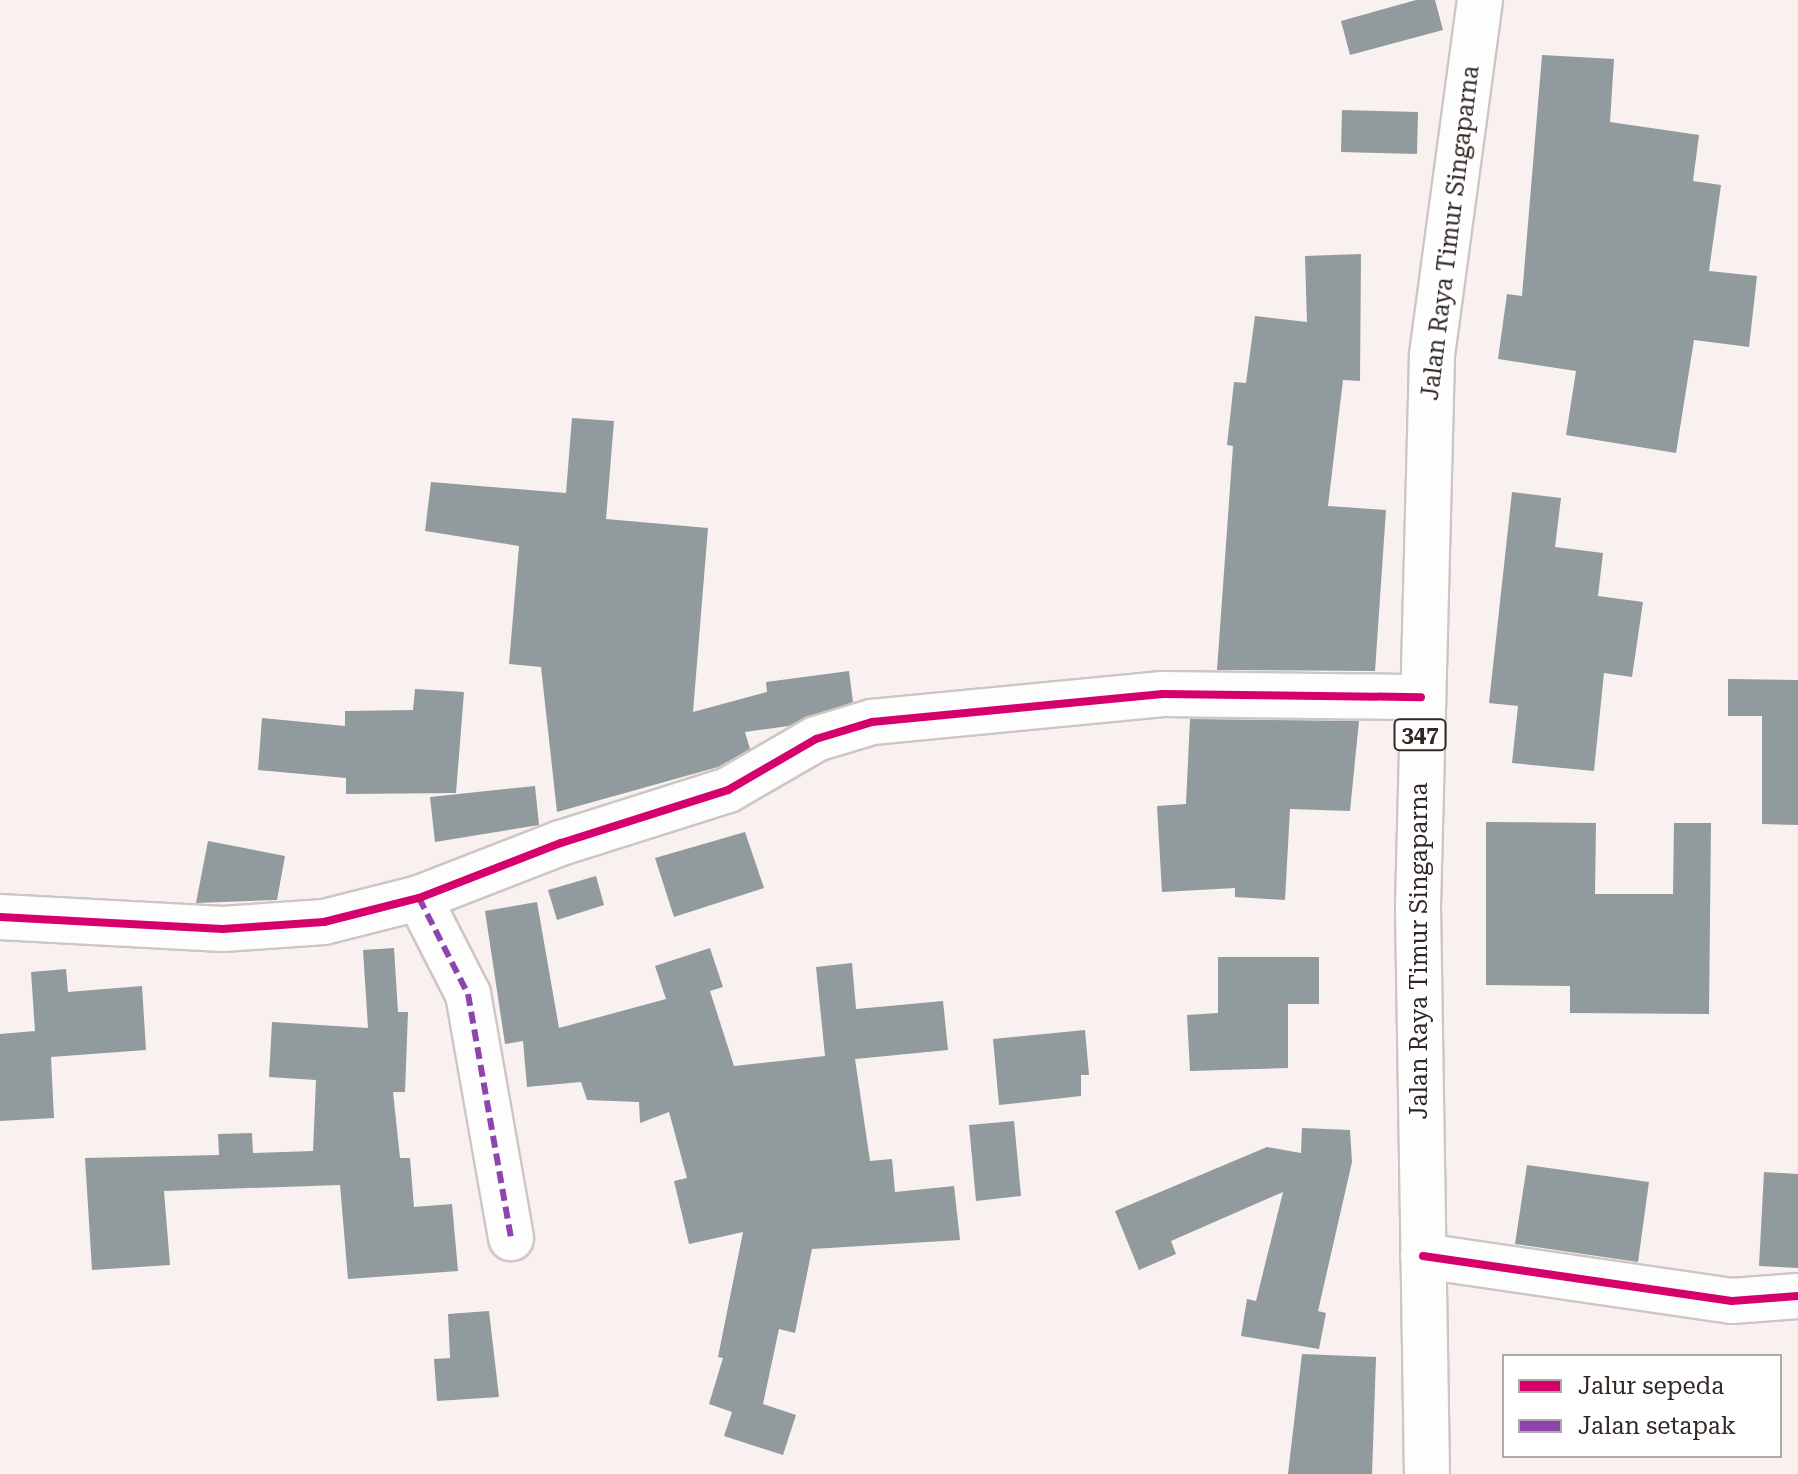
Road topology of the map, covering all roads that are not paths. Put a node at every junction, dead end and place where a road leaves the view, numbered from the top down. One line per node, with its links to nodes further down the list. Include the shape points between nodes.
1 (1480, 0): 2 (street, Jalan Raya Timur Singaparna / 347, via 1432,355)
2 (1421, 697): 3 (street, via 1163,694 872,722 816,739 728,790 561,843); 6 (street, Jalan Raya Timur Singaparna / 347)
3 (419, 898): 4 (street, via 324,922 223,929); 5 (street, via 468,994 477,1026)
4 (0, 917)
5 (511, 1238)
6 (1423, 1256): 7 (street, via 1732,1301); 8 (street, Jalan Raya Timur Singaparna / 347)
7 (1798, 1296)
8 (1427, 1474)

